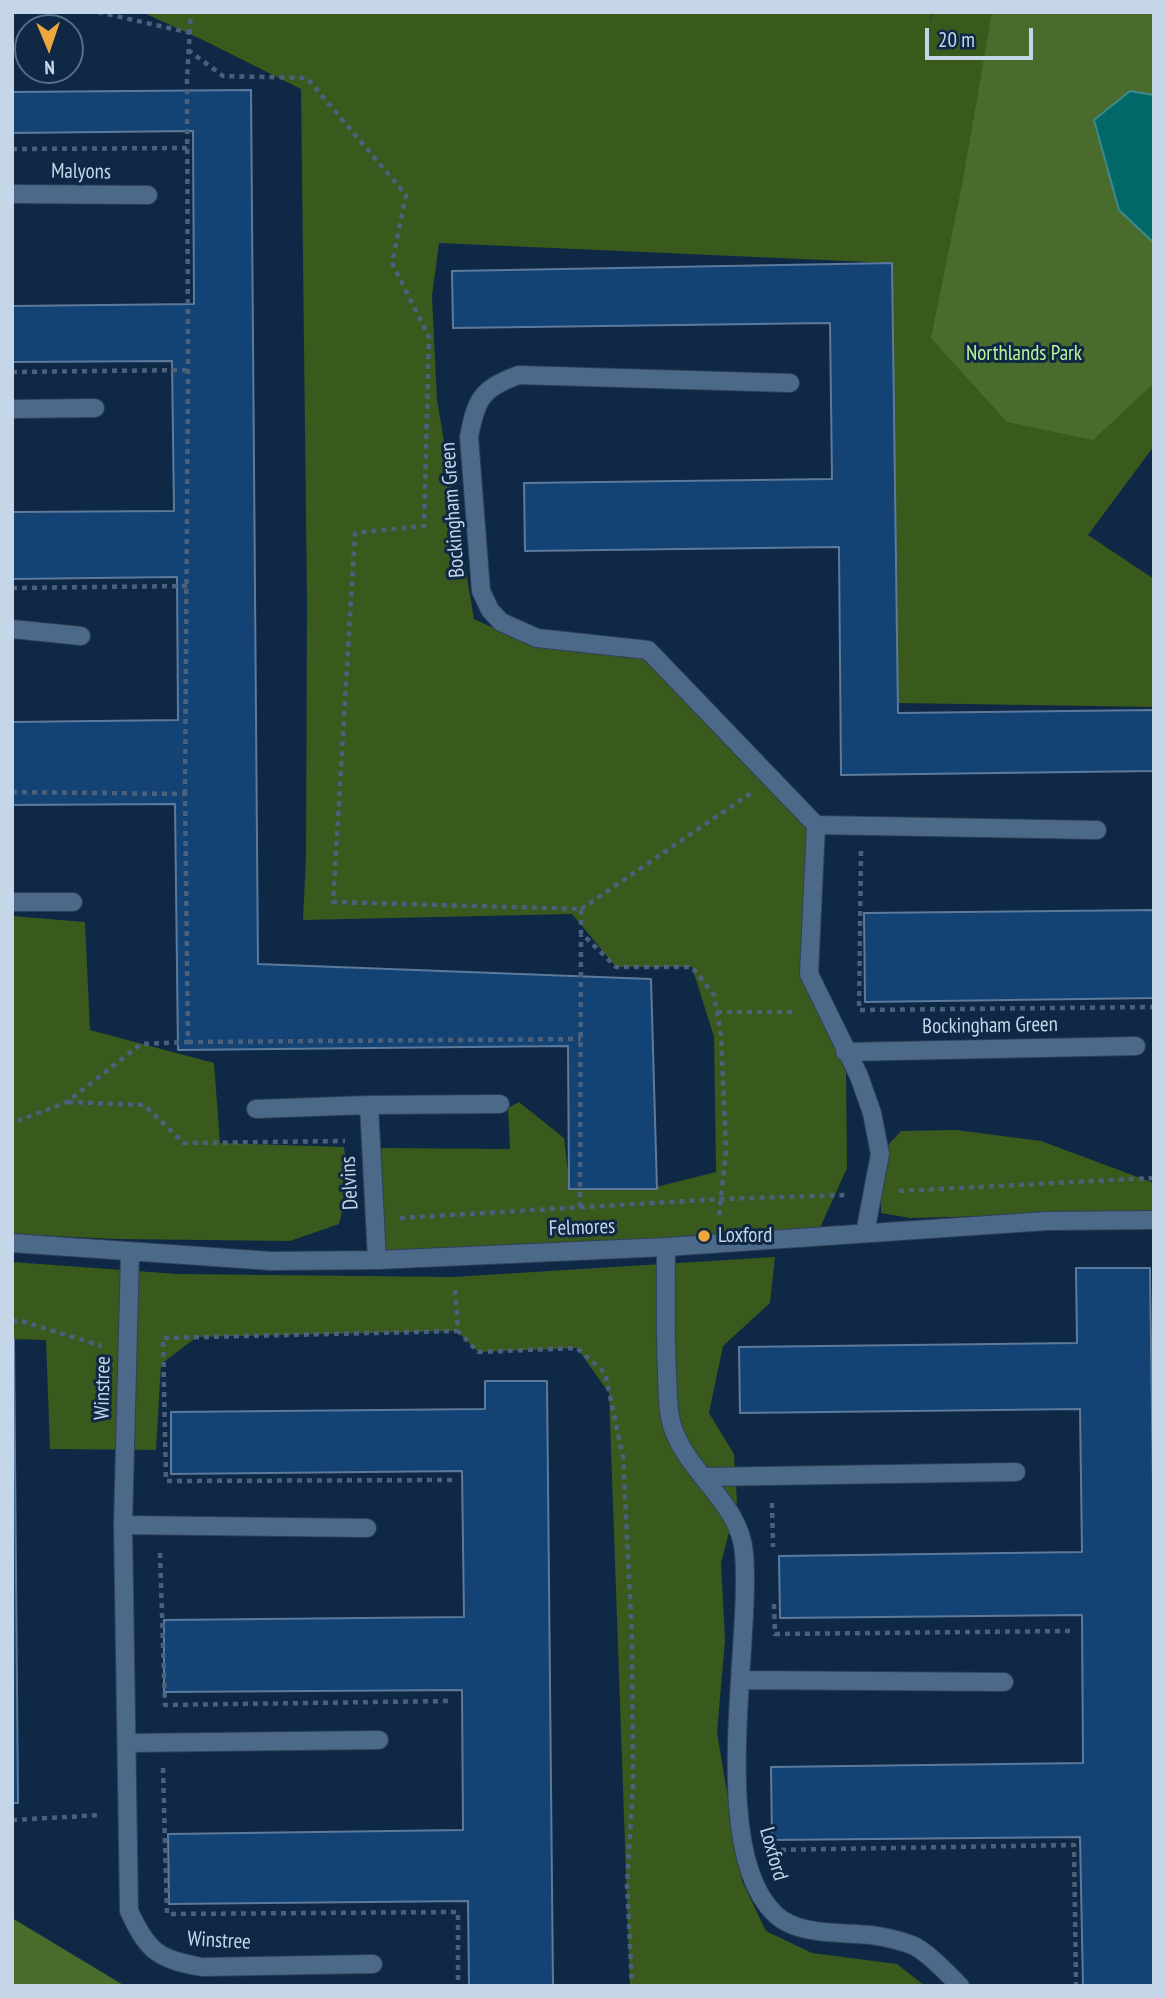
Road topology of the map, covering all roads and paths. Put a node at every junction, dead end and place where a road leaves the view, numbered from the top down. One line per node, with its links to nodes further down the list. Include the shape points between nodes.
1 (98, 12): 3 (path)
2 (191, 12): 3 (path)
3 (191, 33): 4 (path)
4 (188, 50): 5 (path); 26 (path, via 223,76 307,78 405,195 392,263 429,337 424,526 355,533 333,902)
5 (187, 148): 6 (path); 9 (path)
6 (12, 149)
7 (12, 194): 8 (street, Malyons)
8 (148, 195)
9 (188, 370): 10 (path); 14 (path)
10 (12, 372)
11 (790, 383): 18 (street, Bockingham Green, via 519,375 497,382 481,398 469,437 481,591 501,622 537,638 648,650)
12 (95, 408): 13 (street)
13 (12, 409)
14 (187, 586): 15 (path); 20 (path)
15 (12, 588)
16 (12, 629): 17 (street)
17 (81, 636)
18 (772, 779): 21 (street, Bockingham Green); 26 (path)
19 (12, 792): 20 (path)
20 (185, 794): 32 (path)
21 (816, 825): 22 (street); 30 (street, via 808,974)
22 (861, 825): 23 (street); 28 (path, via 859,1010)
23 (1097, 830)
24 (12, 902): 25 (street)
25 (73, 902)
26 (581, 909): 27 (path)
27 (581, 933): 29 (path, via 617,967 692,967 714,995); 31 (path)
28 (1154, 1007)
29 (717, 1012): 30 (path); 43 (path, via 722,1035 726,1151)
30 (826, 1012): 34 (street)
31 (581, 1039): 32 (path); 44 (path)
32 (188, 1042): 35 (path, via 141,1044)
33 (1136, 1046): 34 (street, Bockingham Green)
34 (845, 1052): 42 (street, via 872,1113 880,1154)
35 (67, 1102): 39 (path); 40 (path, via 144,1105 184,1143)
36 (500, 1104): 37 (street)
37 (369, 1105): 38 (street); 52 (street, Delvins)
38 (256, 1109)
39 (12, 1123)
40 (349, 1141)
41 (1154, 1178): 42 (path)
42 (873, 1192): 43 (path); 47 (street)
43 (720, 1199): 44 (path); 49 (path)
44 (580, 1207): 45 (path)
45 (390, 1218)
46 (1154, 1220): 47 (street, Felmores, via 1047,1221)
47 (865, 1233): 49 (street, Felmores)
48 (12, 1243): 51 (street, Felmores)
49 (719, 1244): 50 (street, Felmores)
50 (666, 1247): 52 (street, Felmores); 59 (street, Loxford, via 668,1406 684,1452)
51 (130, 1253): 52 (street, Felmores, via 271,1261); 56 (street, Winstree)
52 (377, 1260)
53 (455, 1290): 55 (path)
54 (12, 1321): 56 (path)
55 (457, 1331): 60 (path, via 163,1338 166,1481); 78 (path, via 478,1352 576,1348 605,1373 623,1457 632,1637 633,1785 627,1884)
56 (127, 1350): 61 (street, Winstree)
57 (1016, 1472): 58 (street)
58 (771, 1476): 59 (street); 64 (path)
59 (703, 1478): 67 (street, Loxford, via 738,1524 744,1552)
60 (452, 1480)
61 (122, 1525): 62 (street); 72 (street, Winstree)
62 (159, 1525): 63 (street); 69 (path, via 165,1705)
63 (367, 1528)
64 (773, 1555)
65 (774, 1595): 66 (path, via 775,1634)
66 (1070, 1631)
67 (741, 1680): 68 (street); 79 (street, Loxford, via 737,1764 743,1841 754,1882 776,1916 821,1932 871,1935 916,1946)
68 (1004, 1682)
69 (449, 1701)
70 (379, 1740): 71 (street)
71 (162, 1742): 72 (street); 77 (path, via 167,1914 458,1912)
72 (127, 1743): 76 (street, Winstree, via 129,1911 156,1953 202,1967)
73 (102, 1815): 74 (path)
74 (12, 1820)
75 (768, 1850): 80 (path, via 1074,1845)
76 (373, 1964)
77 (458, 1986)
78 (632, 1986)
79 (960, 1986)
80 (1076, 1986)

